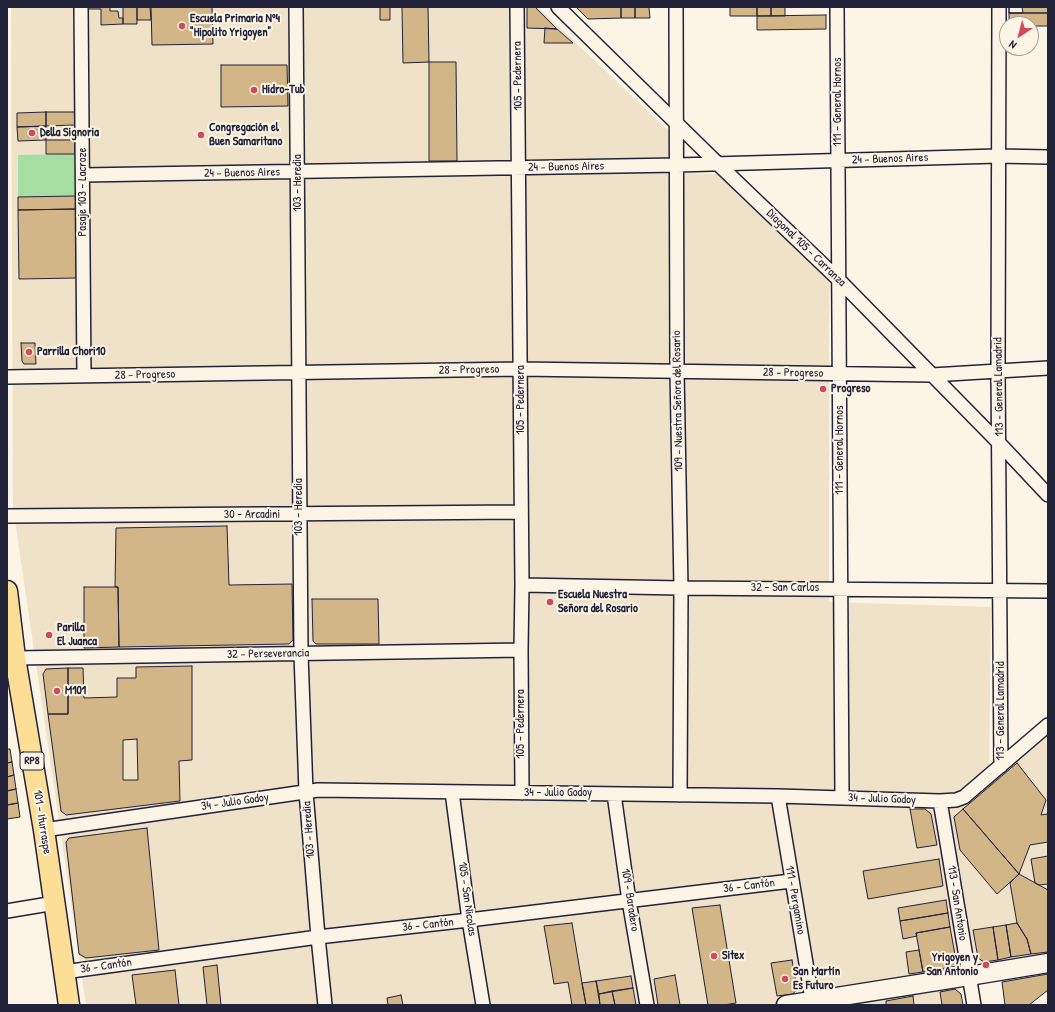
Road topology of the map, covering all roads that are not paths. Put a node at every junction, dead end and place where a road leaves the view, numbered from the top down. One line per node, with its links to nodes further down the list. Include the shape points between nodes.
1 (81, 7): 16 (street, Pasaje 103 - Lacroze)
2 (296, 7): 15 (street, 103 - Heredia)
3 (517, 7): 14 (street, 105 - Pedernera)
4 (558, 7): 8 (street, Diagonal 105 - Carranza)
5 (676, 7): 8 (street, 109 - Nuestra Señora del Rosario)
6 (837, 7): 11 (street, 111 - General Hornos)
7 (999, 7): 9 (street, 113 - General Lamadrid)
8 (676, 123): 12 (street, Diagonal 105 - Carranza); 13 (street, 109 - Nuestra Señora del Rosario)
9 (998, 156): 10 (street, 24 - Buenos Aires); 11 (street, 24 - Buenos Aires); 21 (street, 113 - General Lamadrid)
10 (1048, 157)
11 (838, 160): 12 (street, 24 - Buenos Aires); 17 (street, 111 - General Hornos)
12 (717, 163): 13 (street, 24 - Buenos Aires); 17 (street, Diagonal 105 - Carranza)
13 (676, 165): 14 (street, 24 - Buenos Aires); 20 (street, 109 - Nuestra Señora del Rosario)
14 (519, 168): 15 (street, 24 - Buenos Aires); 19 (street, 105 - Pedernera)
15 (298, 172): 16 (street, 24 - Buenos Aires); 22 (street, 103 - Heredia)
16 (83, 175): 25 (street, Pasaje 103 - Lacroze)
17 (838, 279): 23 (street, 111 - General Hornos); 24 (street, Diagonal 105 - Carranza)
18 (1048, 368): 21 (street, 28 - Progreso)
19 (521, 369): 20 (street, 28 - Progreso); 22 (street, 28 - Progreso); 29 (street, 105 - Pedernera)
20 (677, 371): 23 (street, 28 - Progreso); 33 (street, 109 - Nuestra Señora del Rosario)
21 (998, 371): 24 (street, 28 - Progreso); 27 (street, 113 - General Lamadrid)
22 (298, 372): 25 (street, 28 - Progreso); 30 (street, 103 - Heredia)
23 (839, 374): 24 (street, 28 - Progreso); 34 (street, 111 - General Hornos)
24 (932, 375): 27 (street, Diagonal 105 - Carranza)
25 (84, 376): 26 (street, 28 - Progreso)
26 (7, 377)
27 (999, 443): 28 (street, Diagonal 105 - Carranza); 35 (street, 113 - General Lamadrid)
28 (1048, 495)
29 (520, 512): 30 (street, 30 - Arcadini); 32 (street, 105 - Pedernera)
30 (299, 515): 31 (street, 30 - Arcadini); 39 (street, 103 - Heredia)
31 (7, 516)
32 (522, 585): 33 (street, 32 - San Carlos); 38 (street, 105 - Pedernera)
33 (681, 588): 34 (street, 32 - San Carlos); 48 (street, 109 - Nuestra Señora del Rosario)
34 (840, 588): 35 (street, 32 - San Carlos); 50 (street, 111 - General Hornos)
35 (1000, 590): 37 (street, 32 - San Carlos); 43 (street, 113 - General Lamadrid)
36 (7, 591): 40 (main road, 101 - Iturraspe / RP8)
37 (1048, 591)
38 (521, 650): 39 (street, 32 - Perseverancia); 46 (street, 105 - Pedernera)
39 (300, 654): 40 (street, 32 - Perseverancia); 44 (street, 103 - Heredia)
40 (15, 658): 41 (main road, 101 - Iturraspe / RP8)
41 (14, 693): 52 (main road, 101 - Iturraspe / RP8)
42 (1048, 725): 43 (street, 34 - Julio Godoy)
43 (1001, 766): 51 (street, 34 - Julio Godoy, via 964,797)
44 (306, 792): 45 (street, 34 - Julio Godoy); 52 (street, 34 - Julio Godoy); 58 (street, 103 - Heredia)
45 (452, 792): 46 (street, 34 - Julio Godoy); 57 (street, 105 - San Nicolas)
46 (522, 793): 47 (street, 34 - Julio Godoy)
47 (614, 794): 48 (street, 34 - Julio Godoy); 54 (street, 109 - Baradero)
48 (680, 795): 49 (street, 34 - Julio Godoy)
49 (778, 796): 50 (street, 34 - Julio Godoy); 53 (street, 111 - Pergamino)
50 (842, 797): 51 (street, 34 - Julio Godoy)
51 (940, 801): 61 (street, 113 - San Antonio)
52 (44, 830): 55 (main road, 101 - Iturraspe / RP8)
53 (791, 881): 54 (street, 36 - Cantón); 62 (street, 111 - Pergamino)
54 (629, 901): 57 (street, 36 - Cantón); 66 (street, 109 - Baradero)
55 (55, 903): 56 (street); 60 (main road, 101 - Iturraspe / RP8)
56 (7, 911)
57 (469, 920): 58 (street, 36 - Cantón); 65 (street, 105 - San Nicolas)
58 (318, 937): 60 (street, 36 - Cantón); 64 (street, 103 - Heredia)
59 (1048, 963): 61 (street)
60 (64, 972): 63 (main road, 101 - Iturraspe / RP8)
61 (969, 976): 62 (street); 68 (street, 113 - San Antonio)
62 (812, 1003): 67 (street)
63 (69, 1005)
64 (325, 1005)
65 (483, 1005)
66 (647, 1005)
67 (786, 1005)
68 (974, 1005)

